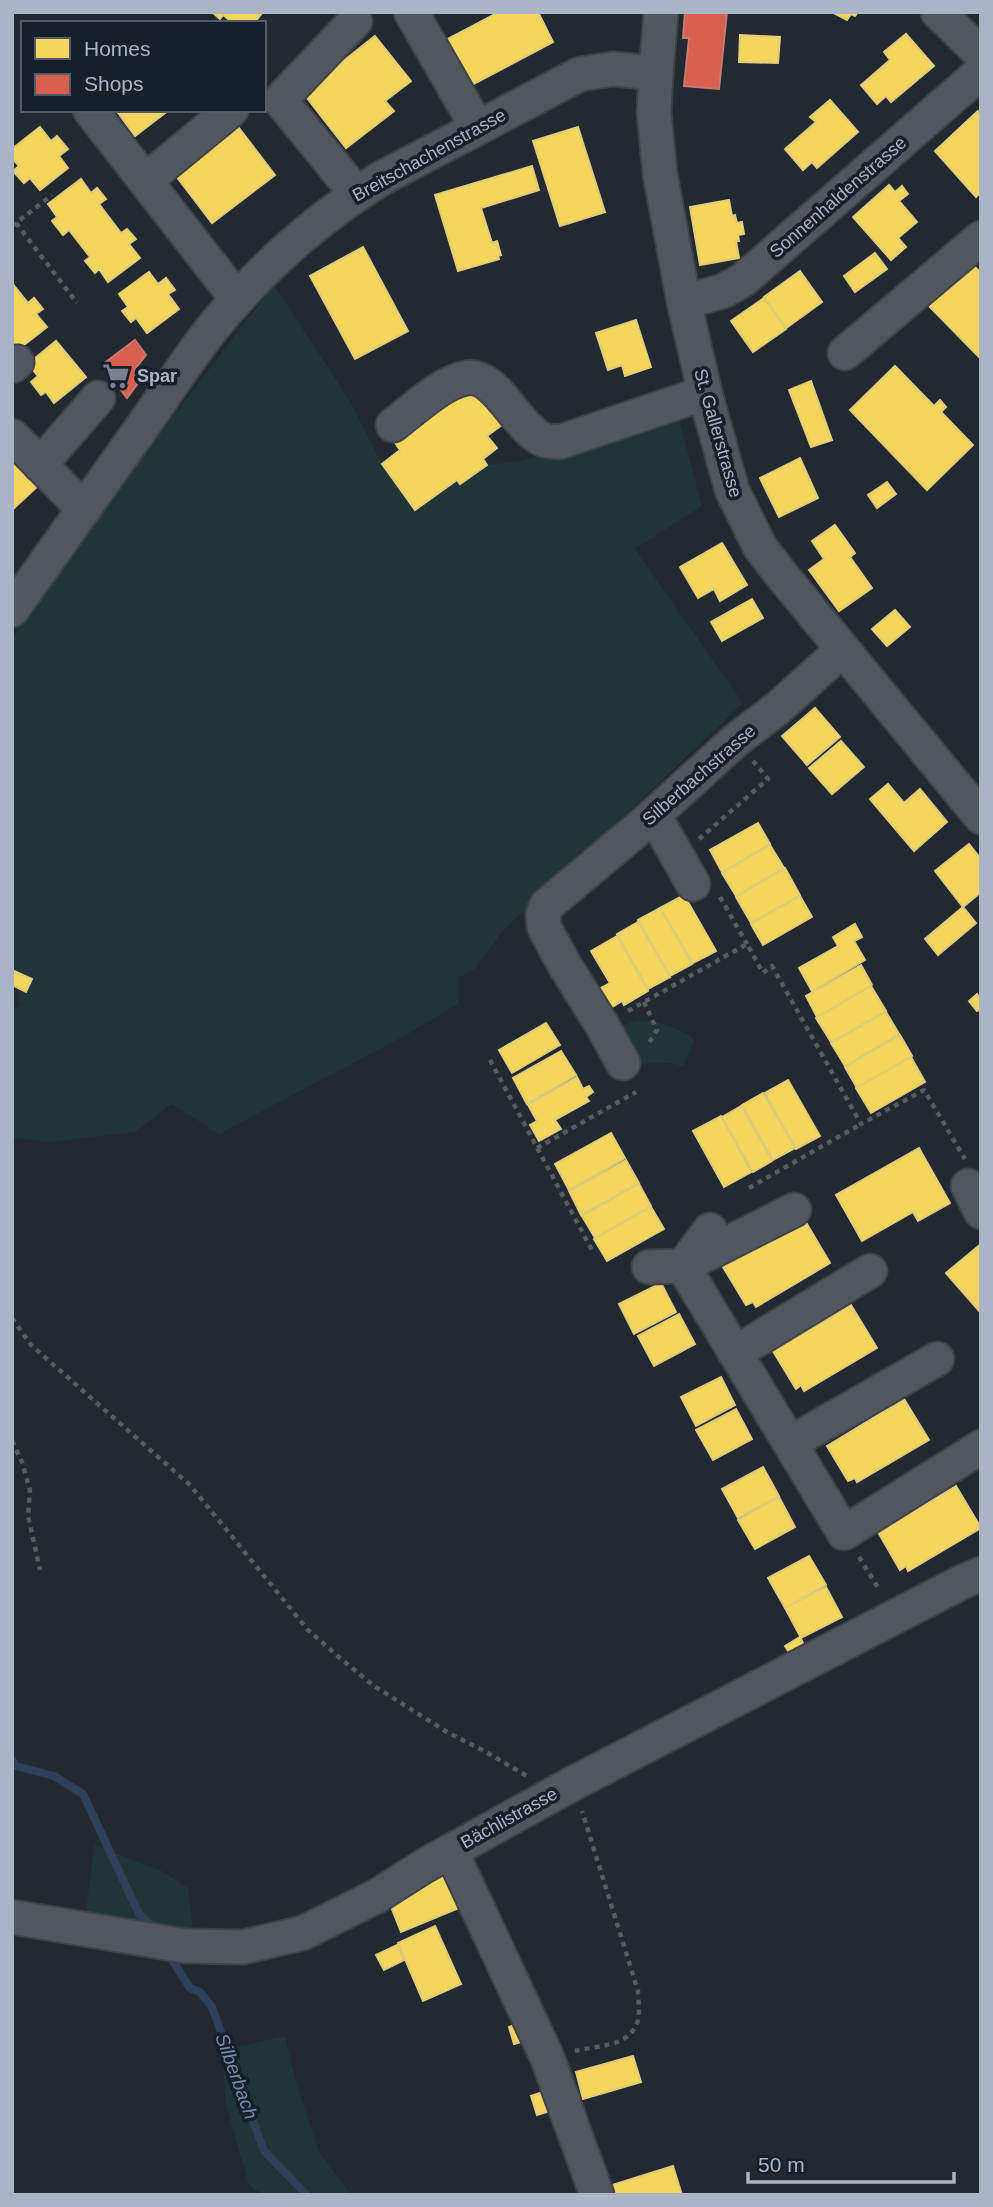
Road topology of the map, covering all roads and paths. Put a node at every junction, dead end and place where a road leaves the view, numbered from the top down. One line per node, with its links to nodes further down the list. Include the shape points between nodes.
1 (411, 12): 11 (street)
2 (662, 12): 7 (street, St. Gallerstrasse)
3 (939, 12): 5 (street)
4 (355, 21): 8 (street)
5 (981, 54)
6 (981, 72): 18 (street, Sonnenhaldenstrasse, via 743,280)
7 (656, 73): 11 (street, Breitschachenstrasse, via 614,69 580,74); 18 (street, St. Gallerstrasse, via 654,113 660,174)
8 (272, 96): 14 (street)
9 (92, 112): 12 (street)
10 (229, 112): 12 (street)
11 (477, 127): 14 (street, Breitschachenstrasse)
12 (146, 180): 17 (street)
13 (52, 195): 15 (path)
14 (355, 195): 17 (street, Breitschachenstrasse, via 300,237)
15 (14, 225): 19 (path)
16 (981, 238): 20 (street)
17 (239, 297): 26 (street, Breitschachenstrasse)
18 (684, 302): 21 (street, St. Gallerstrasse)
19 (77, 303)
20 (845, 353)
21 (705, 393): 23 (street, via 560,442 543,440 495,390 482,380 467,377 447,385); 28 (street, St. Gallerstrasse, via 732,491 760,547)
22 (98, 398): 25 (street)
23 (393, 425)
24 (12, 436): 25 (street)
25 (40, 465): 26 (street)
26 (85, 507): 27 (street, Breitschachenstrasse)
27 (12, 610)
28 (842, 650): 29 (street, Silberbachstrasse); 31 (street, St. Gallerstrasse)
29 (736, 740): 30 (street, Silberbachstrasse); 32 (path, via 768,779)
30 (654, 815): 33 (street); 35 (street, Silberbachstrasse, via 546,906 543,914 544,927)
31 (981, 817)
32 (692, 845)
33 (705, 888): 34 (path)
34 (747, 944): 35 (path); 38 (path, via 763,973 772,967)
35 (602, 1025): 37 (street)
36 (490, 1060): 39 (path)
37 (623, 1063): 39 (path, via 636,1093)
38 (861, 1124): 40 (path); 41 (path, via 923,1090 972,1172)
39 (537, 1148): 44 (path)
40 (749, 1188)
41 (974, 1199)
42 (794, 1210): 45 (street)
43 (710, 1230): 45 (street)
44 (592, 1250)
45 (682, 1266): 46 (street); 49 (street)
46 (649, 1267)
47 (870, 1271): 49 (street)
48 (12, 1318): 58 (path, via 30,1345 190,1485 308,1630 374,1686 447,1732)
49 (735, 1353): 52 (street)
50 (937, 1359): 52 (street)
51 (12, 1441): 55 (path, via 30,1490 29,1516)
52 (790, 1443): 54 (street)
53 (981, 1447): 54 (street)
54 (844, 1533): 57 (path)
55 (40, 1570)
56 (981, 1574): 57 (street, Bächlistrasse)
57 (895, 1616): 58 (street, Bächlistrasse)
58 (565, 1787): 59 (street, Bächlistrasse); 61 (path, via 580,1805 638,1991 638,2020 627,2038)
59 (451, 1851): 60 (street, Bächlistrasse, via 303,1933 243,1947 185,1946); 61 (street)
60 (12, 1917)
61 (547, 2057): 62 (street)
62 (597, 2195)

